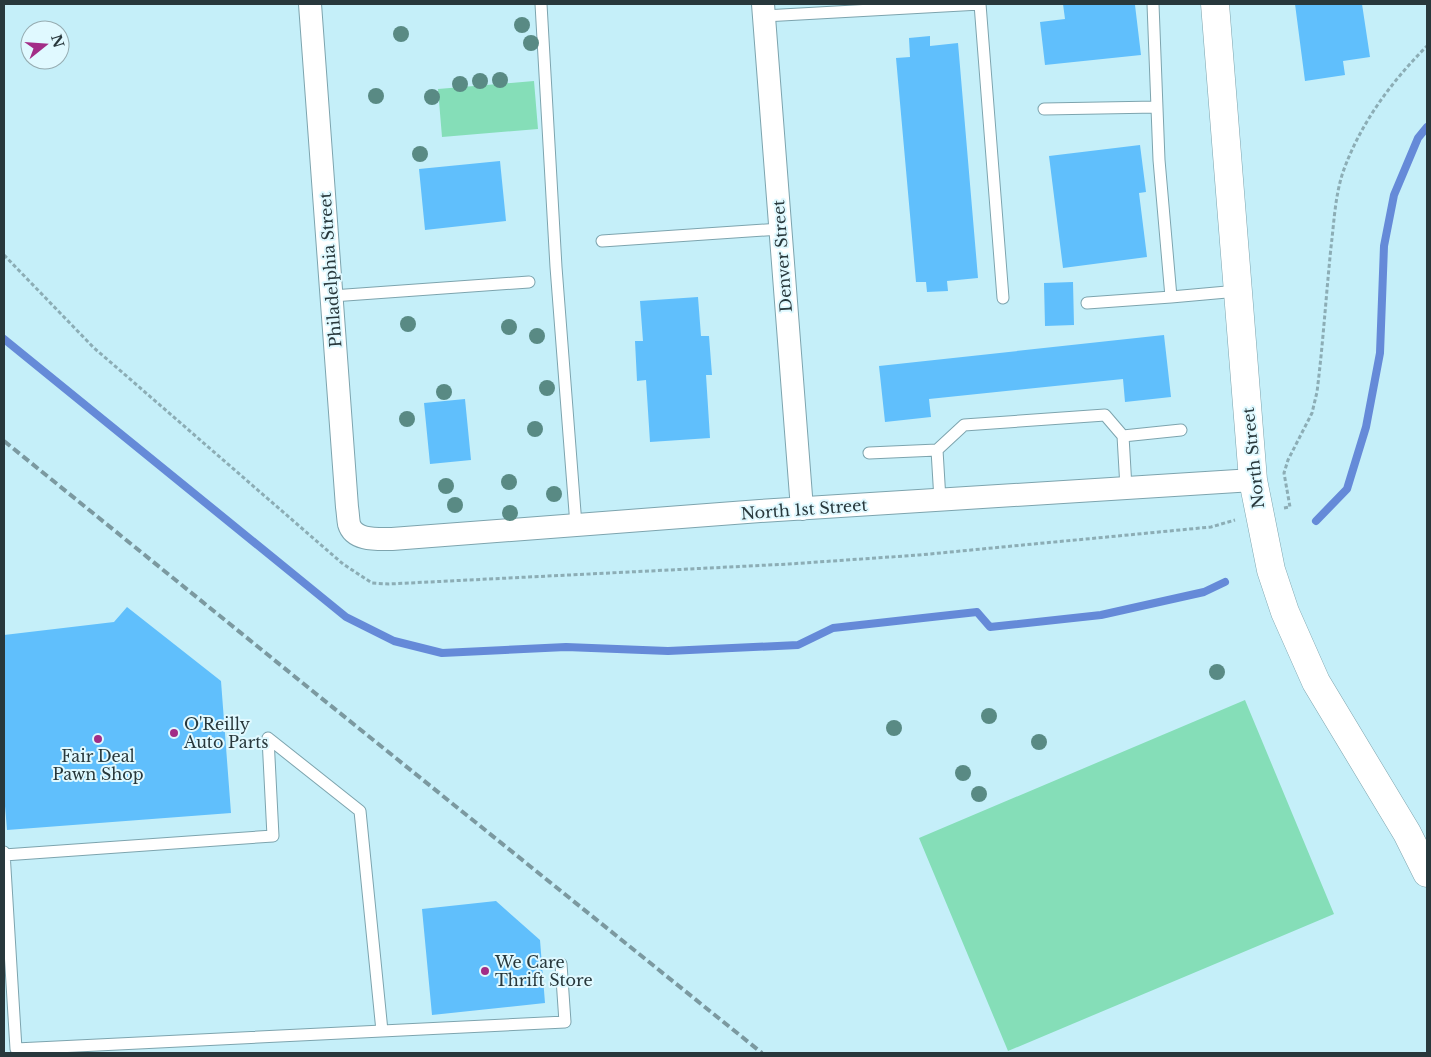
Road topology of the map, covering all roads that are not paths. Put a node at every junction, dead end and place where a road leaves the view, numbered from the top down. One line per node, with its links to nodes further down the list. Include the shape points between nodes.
1 (310, 4): 12 (street, Philadelphia Street)
2 (541, 4): 24 (lane, via 556,267)
3 (1153, 4): 6 (lane)
4 (1215, 4): 11 (street, North Street)
5 (763, 10): 8 (street, Denver Street); 14 (lane, via 980,4)
6 (1157, 107): 7 (lane); 13 (lane)
7 (1044, 109)
8 (780, 229): 9 (lane); 23 (street, Denver Street)
9 (602, 241)
10 (529, 282): 12 (lane)
11 (1238, 291): 13 (lane); 20 (street, North Street)
12 (332, 296): 25 (street, Philadelphia Street, via 347,508 350,525)
13 (1171, 297): 15 (lane)
14 (1002, 298)
15 (1087, 303)
16 (1181, 430): 17 (lane)
17 (1122, 436): 18 (lane, via 1105,415 964,425); 21 (lane)
18 (937, 450): 19 (lane); 22 (lane)
19 (870, 454)
20 (1253, 480): 21 (street, North 1st Street); 27 (street, North Street, via 1272,570 1300,649 1316,682 1408,833)
21 (1126, 488): 22 (street, North 1st Street)
22 (940, 500): 23 (street, North 1st Street)
23 (802, 509): 24 (street, North 1st Street)
24 (576, 526): 25 (street, North 1st Street, via 392,539)
25 (356, 534)
26 (4, 853): 29 (lane, via 16,1049); 29 (lane, via 273,836 268,738 360,811)
27 (1427, 873)
28 (561, 964): 29 (lane, via 565,1022)
29 (382, 1031)

